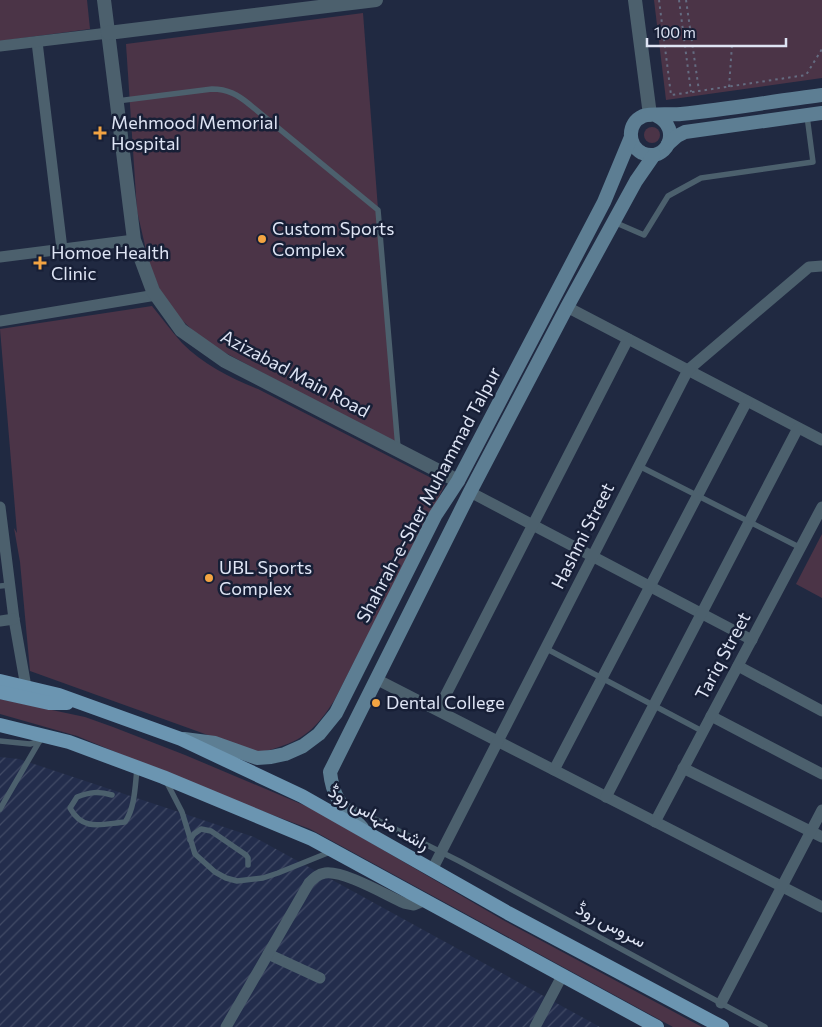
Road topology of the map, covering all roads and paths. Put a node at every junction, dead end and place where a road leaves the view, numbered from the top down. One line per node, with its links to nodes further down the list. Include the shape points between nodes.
1 (104, 0): 8 (street, Azizabad Main Road)
2 (376, 0): 8 (street)
3 (636, 0): 22 (street)
4 (659, 0): 9 (path)
5 (678, 0): 7 (path)
6 (686, 0): 17 (path)
7 (683, 30): 9 (path); 10 (path)
8 (108, 33): 12 (street); 20 (street, Azizabad Main Road)
9 (663, 33): 11 (path)
10 (684, 36): 11 (path); 18 (path)
11 (664, 39): 18 (path, via 671,96)
12 (37, 42): 14 (street); 29 (street)
13 (732, 45): 16 (path)
14 (0, 46)
15 (822, 49): 16 (path, via 806,75)
16 (729, 87): 17 (path)
17 (699, 91): 18 (path)
18 (691, 92)
19 (822, 95): 22 (main road)
20 (117, 101): 28 (street, Azizabad Main Road); 40 (lane, via 212,89 228,91 250,104 378,210)
21 (822, 113): 23 (main road)
22 (654, 115): 24 (main road, via 638,120 631,130); 25 (main road, via 668,124)
23 (807, 115): 25 (main road, via 685,132); 27 (lane, via 813,162 701,178 668,196 644,235)
24 (631, 137): 26 (main road, via 641,152); 42 (main road, Shahrah-e-Sher Muhammad Talpur, via 604,202)
25 (668, 144): 26 (main road)
26 (654, 155): 27 (main road, Shahrah-e-Sher Muhammad Talpur)
27 (614, 222): 33 (main road, Shahrah-e-Sher Muhammad Talpur)
28 (134, 240): 29 (street); 32 (street, Azizabad Main Road)
29 (62, 249): 30 (street)
30 (0, 257)
31 (822, 266): 36 (street, Hashmi Street, via 808,268)
32 (156, 295): 34 (street); 40 (street, Azizabad Main Road, via 181,330 225,361)
33 (567, 307): 35 (street); 43 (main road, Shahrah-e-Sher Muhammad Talpur)
34 (0, 321)
35 (628, 339): 36 (street); 48 (street)
36 (688, 370): 37 (street); 41 (street, Hashmi Street)
37 (747, 401): 38 (street); 44 (street)
38 (798, 428): 39 (street); 47 (street)
39 (822, 440)
40 (398, 450): 42 (street, Azizabad Main Road)
41 (639, 466): 44 (lane); 51 (street, Hashmi Street)
42 (458, 481): 73 (main road, Shahrah-e-Sher Muhammad Talpur, via 435,516 336,713 319,734 285,754 257,758 215,743)
43 (470, 492): 48 (street); 61 (main road, Shahrah-e-Sher Muhammad Talpur)
44 (697, 495): 47 (lane); 53 (street)
45 (0, 506): 49 (street)
46 (822, 507): 50 (street, Tariq Street)
47 (749, 522): 50 (lane); 54 (street)
48 (532, 524): 51 (street); 67 (street)
49 (1, 529): 52 (street)
50 (800, 548): 57 (street, Tariq Street)
51 (592, 556): 53 (street); 58 (street, Hashmi Street)
52 (5, 586): 55 (street)
53 (650, 586): 54 (street); 60 (street)
54 (701, 613): 57 (street); 66 (street)
55 (14, 619): 56 (street); 63 (street)
56 (0, 621)
57 (752, 640): 59 (street, Tariq Street)
58 (545, 648): 60 (lane); 75 (street, Hashmi Street)
59 (738, 666): 68 (street); 69 (street, Tariq Street)
60 (602, 678): 66 (lane); 79 (street)
61 (376, 679): 67 (street); 84 (main road, Shahrah-e-Sher Muhammad Talpur, via 330,772 331,787)
62 (0, 681): 63 (main road, راشد منہاس روڈ)
63 (26, 687): 65 (main road, راشد منہاس روڈ)
64 (0, 692): 65 (main road, via 49,703)
65 (80, 703): 73 (main road, راشد منہاس روڈ)
66 (653, 705): 71 (lane); 83 (street)
67 (438, 710): 75 (street)
68 (822, 711)
69 (711, 716): 71 (street, Tariq Street); 80 (street)
70 (0, 725): 72 (main road)
71 (702, 731): 78 (street, Tariq Street)
72 (53, 738): 76 (lane); 77 (main road)
73 (181, 739): 88 (main road, راشد منہاس روڈ, via 302,796)
74 (0, 741): 76 (lane)
75 (498, 741): 79 (street); 93 (street, Hashmi Street)
76 (38, 742): 85 (lane)
77 (138, 767): 81 (main road); 82 (lane, via 132,805 125,822 90,825 76,818 70,808 76,797 90,792)
78 (683, 768): 87 (street, Tariq Street); 89 (street)
79 (554, 770): 83 (street)
80 (822, 774)
81 (163, 776): 91 (lane, via 182,812); 92 (main road)
82 (112, 795)
83 (606, 796): 87 (street)
84 (337, 800): 88 (main road, Shahrah-e-Sher Muhammad Talpur); 93 (lane, سروس روڈ)
85 (0, 809)
86 (822, 810): 89 (street)
87 (655, 822): 96 (street)
88 (364, 831): 95 (main road, راشد منہاس روڈ)
89 (811, 831): 90 (street); 96 (street)
90 (822, 837)
91 (190, 840): 92 (lane, via 195,854 215,872 237,881 272,876); 94 (lane, via 201,829 211,831 246,855)
92 (334, 850): 97 (main road)
93 (441, 852): 95 (street, Hashmi Street); 103 (lane, سروس روڈ)
94 (248, 865)
95 (432, 870): 102 (main road, راشد منہاس روڈ)
96 (781, 887): 98 (street); 103 (street)
97 (426, 900): 99 (street, via 414,905 404,903 342,874 324,873 309,883); 100 (main road)
98 (822, 908)
99 (268, 954): 101 (street); 104 (street)
100 (562, 976): 105 (street); 106 (main road)
101 (320, 978)
102 (657, 993): 107 (main road); 108 (main road, راشد منہاس روڈ)
103 (721, 1003): 109 (lane, سروس روڈ)
104 (226, 1027)
105 (535, 1027)
106 (658, 1027)
107 (712, 1027)
108 (722, 1027)
109 (765, 1027)

